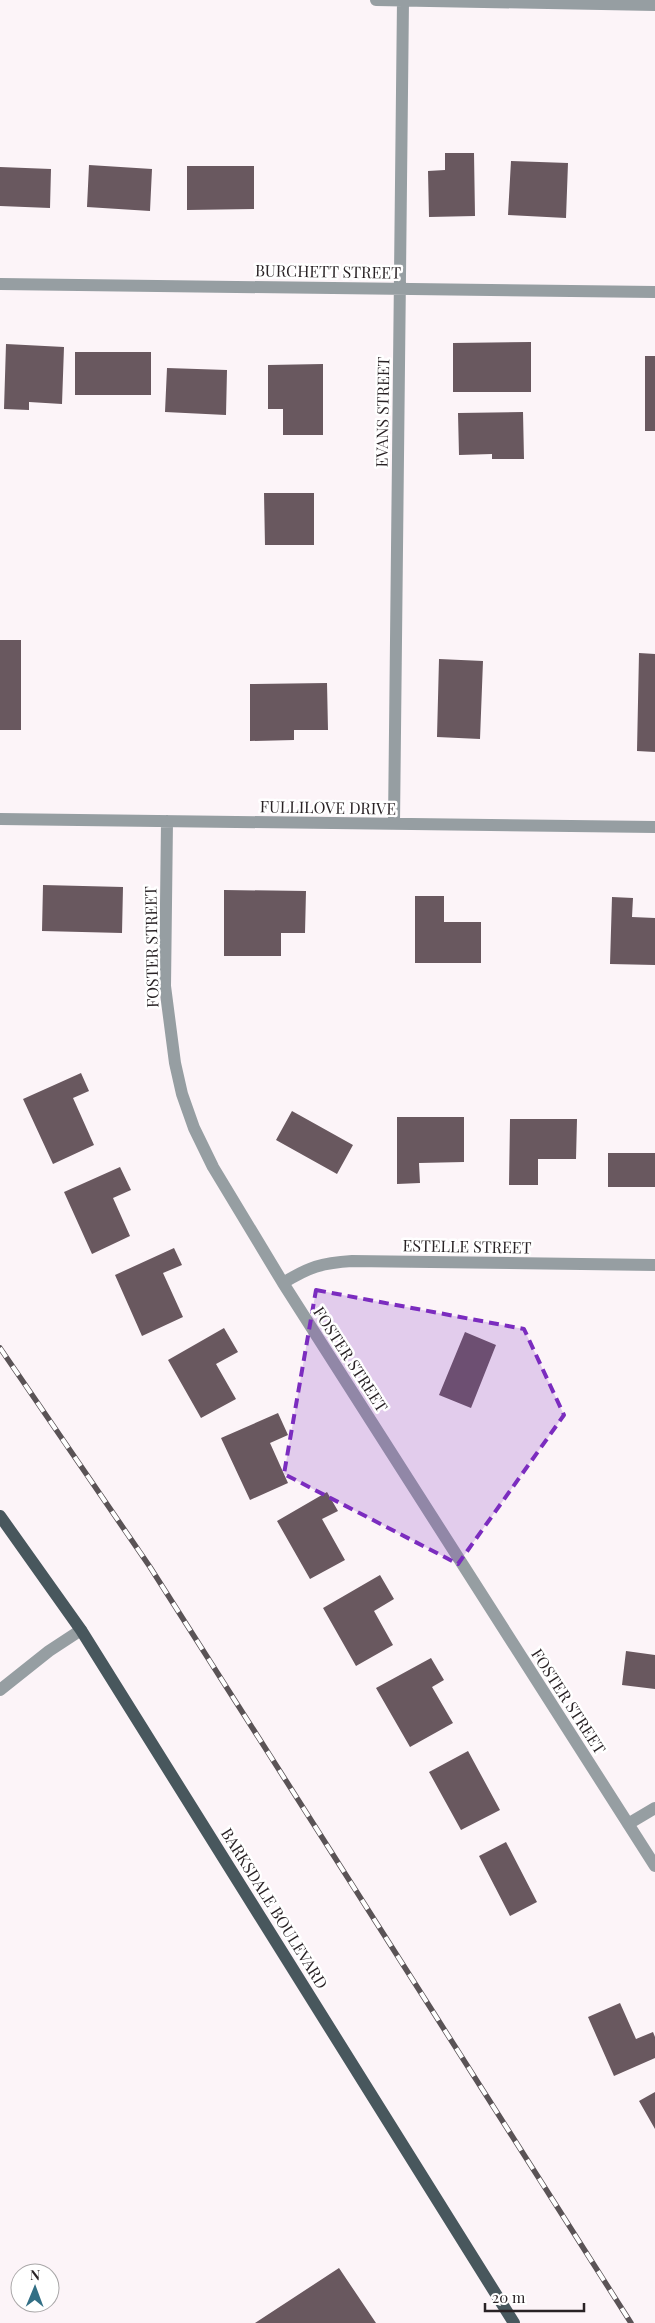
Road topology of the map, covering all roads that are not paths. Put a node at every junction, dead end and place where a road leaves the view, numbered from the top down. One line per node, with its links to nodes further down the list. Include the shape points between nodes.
1 (376, 0): 2 (street)
2 (403, 0): 3 (street); 5 (street, EVANS STREET)
3 (655, 5)
4 (0, 284): 5 (street, BURCHETT STREET)
5 (400, 288): 6 (street, BURCHETT STREET); 9 (street, EVANS STREET)
6 (655, 292)
7 (0, 819): 8 (street, FULLILOVE DRIVE)
8 (167, 821): 9 (street, FULLILOVE DRIVE); 12 (street, FOSTER STREET, via 165,986 182,1094 213,1167)
9 (394, 824): 10 (street, FULLILOVE DRIVE)
10 (655, 827)
11 (655, 1265): 12 (street, ESTELLE STREET, via 352,1261 306,1268)
12 (283, 1283): 17 (street, FOSTER STREET)
13 (0, 1516): 14 (main road, BARKSDALE BOULEVARD)
14 (81, 1630): 15 (street); 19 (main road, BARKSDALE BOULEVARD)
15 (0, 1690)
16 (655, 1808): 17 (street)
17 (628, 1824): 18 (street, FOSTER STREET)
18 (655, 1866)
19 (514, 2323)

